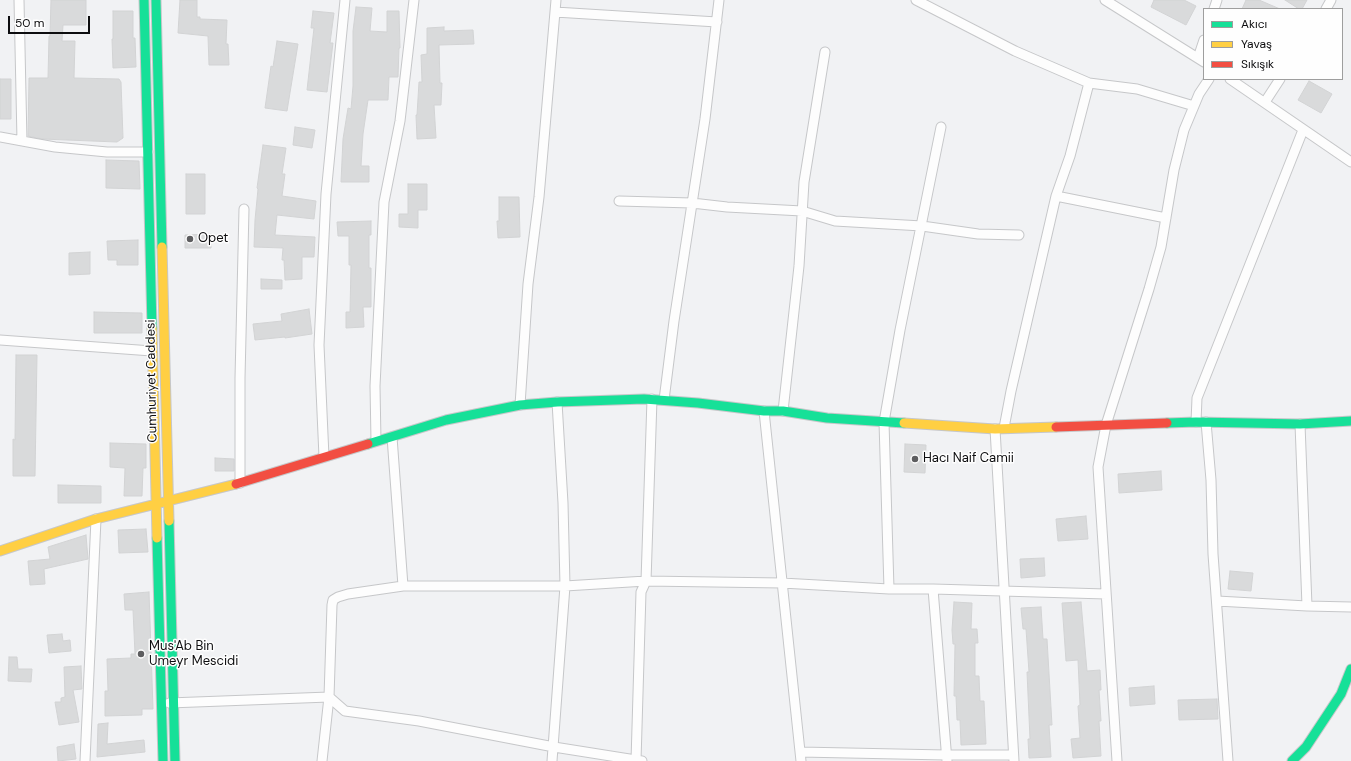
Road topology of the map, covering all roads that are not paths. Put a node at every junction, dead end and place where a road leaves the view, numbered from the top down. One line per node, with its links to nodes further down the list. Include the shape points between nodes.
1 (19, 0): 24 (street)
2 (144, 0): 25 (main road, Cumhuriyet Caddesi)
3 (156, 0): 54 (main road, Cumhuriyet Caddesi)
4 (345, 0): 52 (street, via 325,202 319,344)
5 (414, 0): 51 (street, via 400,121 384,202 375,386)
6 (556, 0): 10 (street)
7 (719, 0): 11 (street)
8 (916, 0): 18 (street, via 1015,51)
9 (1105, 0): 14 (street)
10 (555, 12): 11 (street); 40 (street, via 539,197 528,284)
11 (717, 22): 29 (street)
12 (1203, 47): 14 (street)
13 (825, 52): 31 (street, via 804,182)
14 (1201, 60)
15 (1208, 80): 20 (street)
16 (1232, 80): 19 (street)
17 (1279, 80): 19 (street)
18 (1089, 83): 20 (street, via 1137,89); 27 (street, via 1070,156)
19 (1266, 102): 22 (street)
20 (1194, 106): 32 (street, via 1184,130)
21 (941, 127): 33 (street)
22 (1303, 130): 26 (street); 45 (street, via 1197,398)
23 (0, 136): 24 (street)
24 (22, 141): 25 (street, via 100,151)
25 (148, 152): 36 (main road, Cumhuriyet Caddesi)
26 (1351, 162)
27 (1056, 196): 32 (street); 49 (street, via 1012,390)
28 (619, 201): 29 (street)
29 (692, 203): 31 (street); 38 (street)
30 (244, 209): 53 (street)
31 (802, 211): 33 (street, via 836,220); 42 (street)
32 (1166, 218): 48 (street, via 1149,289)
33 (922, 226): 34 (street, via 978,234); 44 (street)
34 (1019, 235)
35 (0, 340): 36 (street)
36 (152, 352): 55 (main road, Cumhuriyet Caddesi)
37 (652, 400): 38 (main road); 39 (main road); 58 (street)
38 (664, 400): 41 (main road)
39 (557, 402): 40 (main road); 61 (street)
40 (520, 405): 50 (main road, via 446,420)
41 (764, 411): 42 (main road); 59 (street)
42 (784, 411): 44 (main road, via 827,418)
43 (1351, 421): 47 (main road)
44 (884, 422): 49 (main road); 62 (street)
45 (1196, 422): 46 (main road); 48 (main road)
46 (1206, 422): 47 (main road); 66 (street)
47 (1300, 424): 67 (street)
48 (1106, 425): 49 (main road); 65 (street, via 1098,467)
49 (1000, 428): 64 (street)
50 (392, 438): 51 (main road); 60 (street)
51 (376, 441): 52 (main road)
52 (324, 457): 53 (main road)
53 (240, 483): 54 (main road)
54 (168, 502): 55 (main road); 72 (main road, Cumhuriyet Caddesi)
55 (156, 505): 56 (main road); 71 (main road, Cumhuriyet Caddesi)
56 (96, 519): 57 (main road); 77 (street)
57 (0, 551)
58 (646, 581): 59 (street); 61 (street); 82 (street, via 641,592)
59 (782, 582): 62 (street); 74 (street)
60 (403, 586): 61 (street); 70 (street, via 348,594 333,600)
61 (565, 586): 73 (street)
62 (889, 589): 63 (street)
63 (933, 589): 64 (street); 75 (street)
64 (1004, 591): 65 (street); 76 (street)
65 (1106, 594): 83 (street)
66 (1217, 601): 67 (street); 84 (street)
67 (1307, 606): 68 (street)
68 (1351, 607)
69 (1351, 669): 85 (main road, via 1341,694 1306,747)
70 (329, 697): 72 (street); 73 (street, via 345,711 419,721); 80 (street)
71 (161, 703): 72 (street); 78 (main road, Cumhuriyet Caddesi)
72 (174, 703): 79 (main road, Cumhuriyet Caddesi)
73 (554, 746): 81 (street); 82 (street)
74 (800, 757): 75 (street)
75 (946, 758): 76 (street)
76 (1014, 758)
77 (85, 761)
78 (163, 761)
79 (176, 761)
80 (322, 761)
81 (552, 761)
82 (638, 761)
83 (1117, 761)
84 (1228, 761)
85 (1292, 761)

